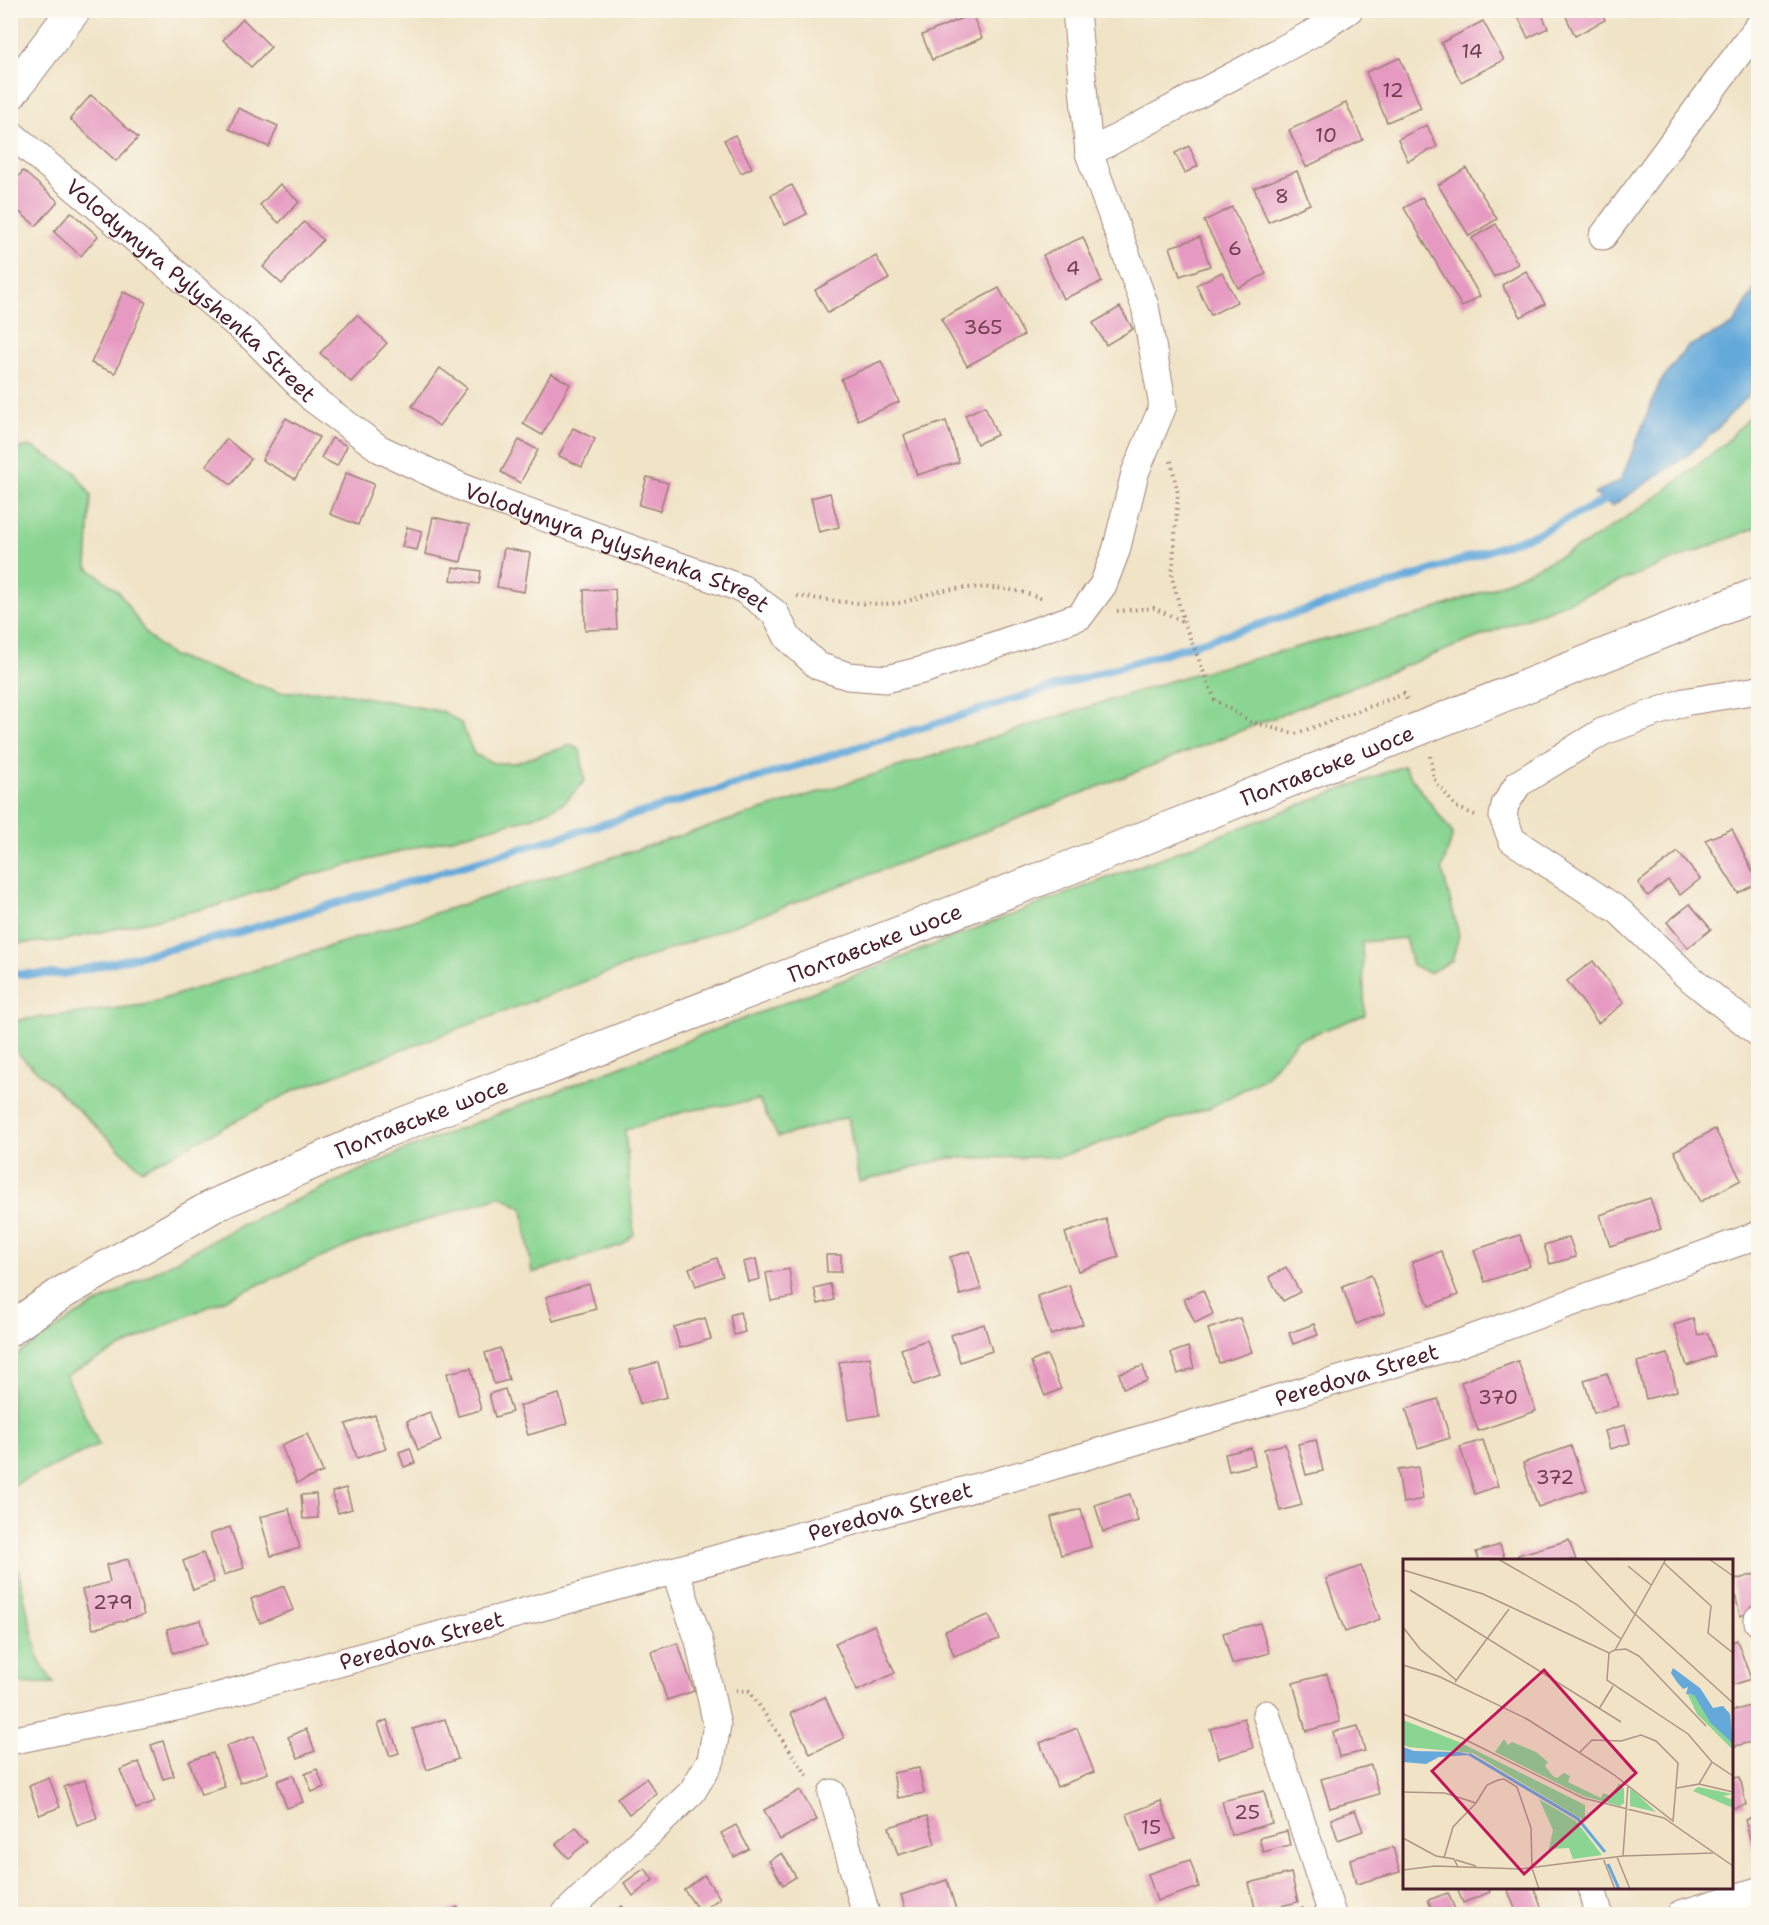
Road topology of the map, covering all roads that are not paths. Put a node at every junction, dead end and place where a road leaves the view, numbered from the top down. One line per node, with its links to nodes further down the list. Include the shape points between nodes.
1 (74, 10): 6 (main road)
2 (1076, 10): 8 (street)
3 (1349, 10): 4 (street)
4 (1313, 21): 8 (street)
5 (1758, 27): 9 (street)
6 (10, 94)
7 (10, 133): 8 (street, Volodymyra Pylyshenka Street, via 255,340 313,399 380,449 468,490 743,589 775,613 788,638 818,666 848,676 886,679 924,670 1080,615 1106,577 1135,473 1162,406 1145,306)
8 (1089, 153)
9 (1603, 236)
10 (1758, 594): 14 (main road, Полтавське шосе, via 1045,877 386,1131 213,1206 62,1293)
11 (1758, 690): 12 (street, via 1684,702 1602,732 1518,784 1504,805 1506,829 1512,840 1619,911 1686,975)
12 (1758, 1034)
13 (1758, 1235): 15 (street, Peredova Street, via 1449,1347 1039,1470)
14 (10, 1329)
15 (675, 1571): 17 (street, Peredova Street, via 190,1704); 21 (street, via 699,1641 717,1725 711,1760 692,1792)
16 (1266, 1714): 23 (street)
17 (10, 1742)
18 (832, 1793): 22 (street)
19 (1593, 1889): 24 (street)
20 (1758, 1892): 25 (street)
21 (565, 1914)
22 (867, 1914)
23 (1332, 1914)
24 (1599, 1914)
25 (1681, 1914)

